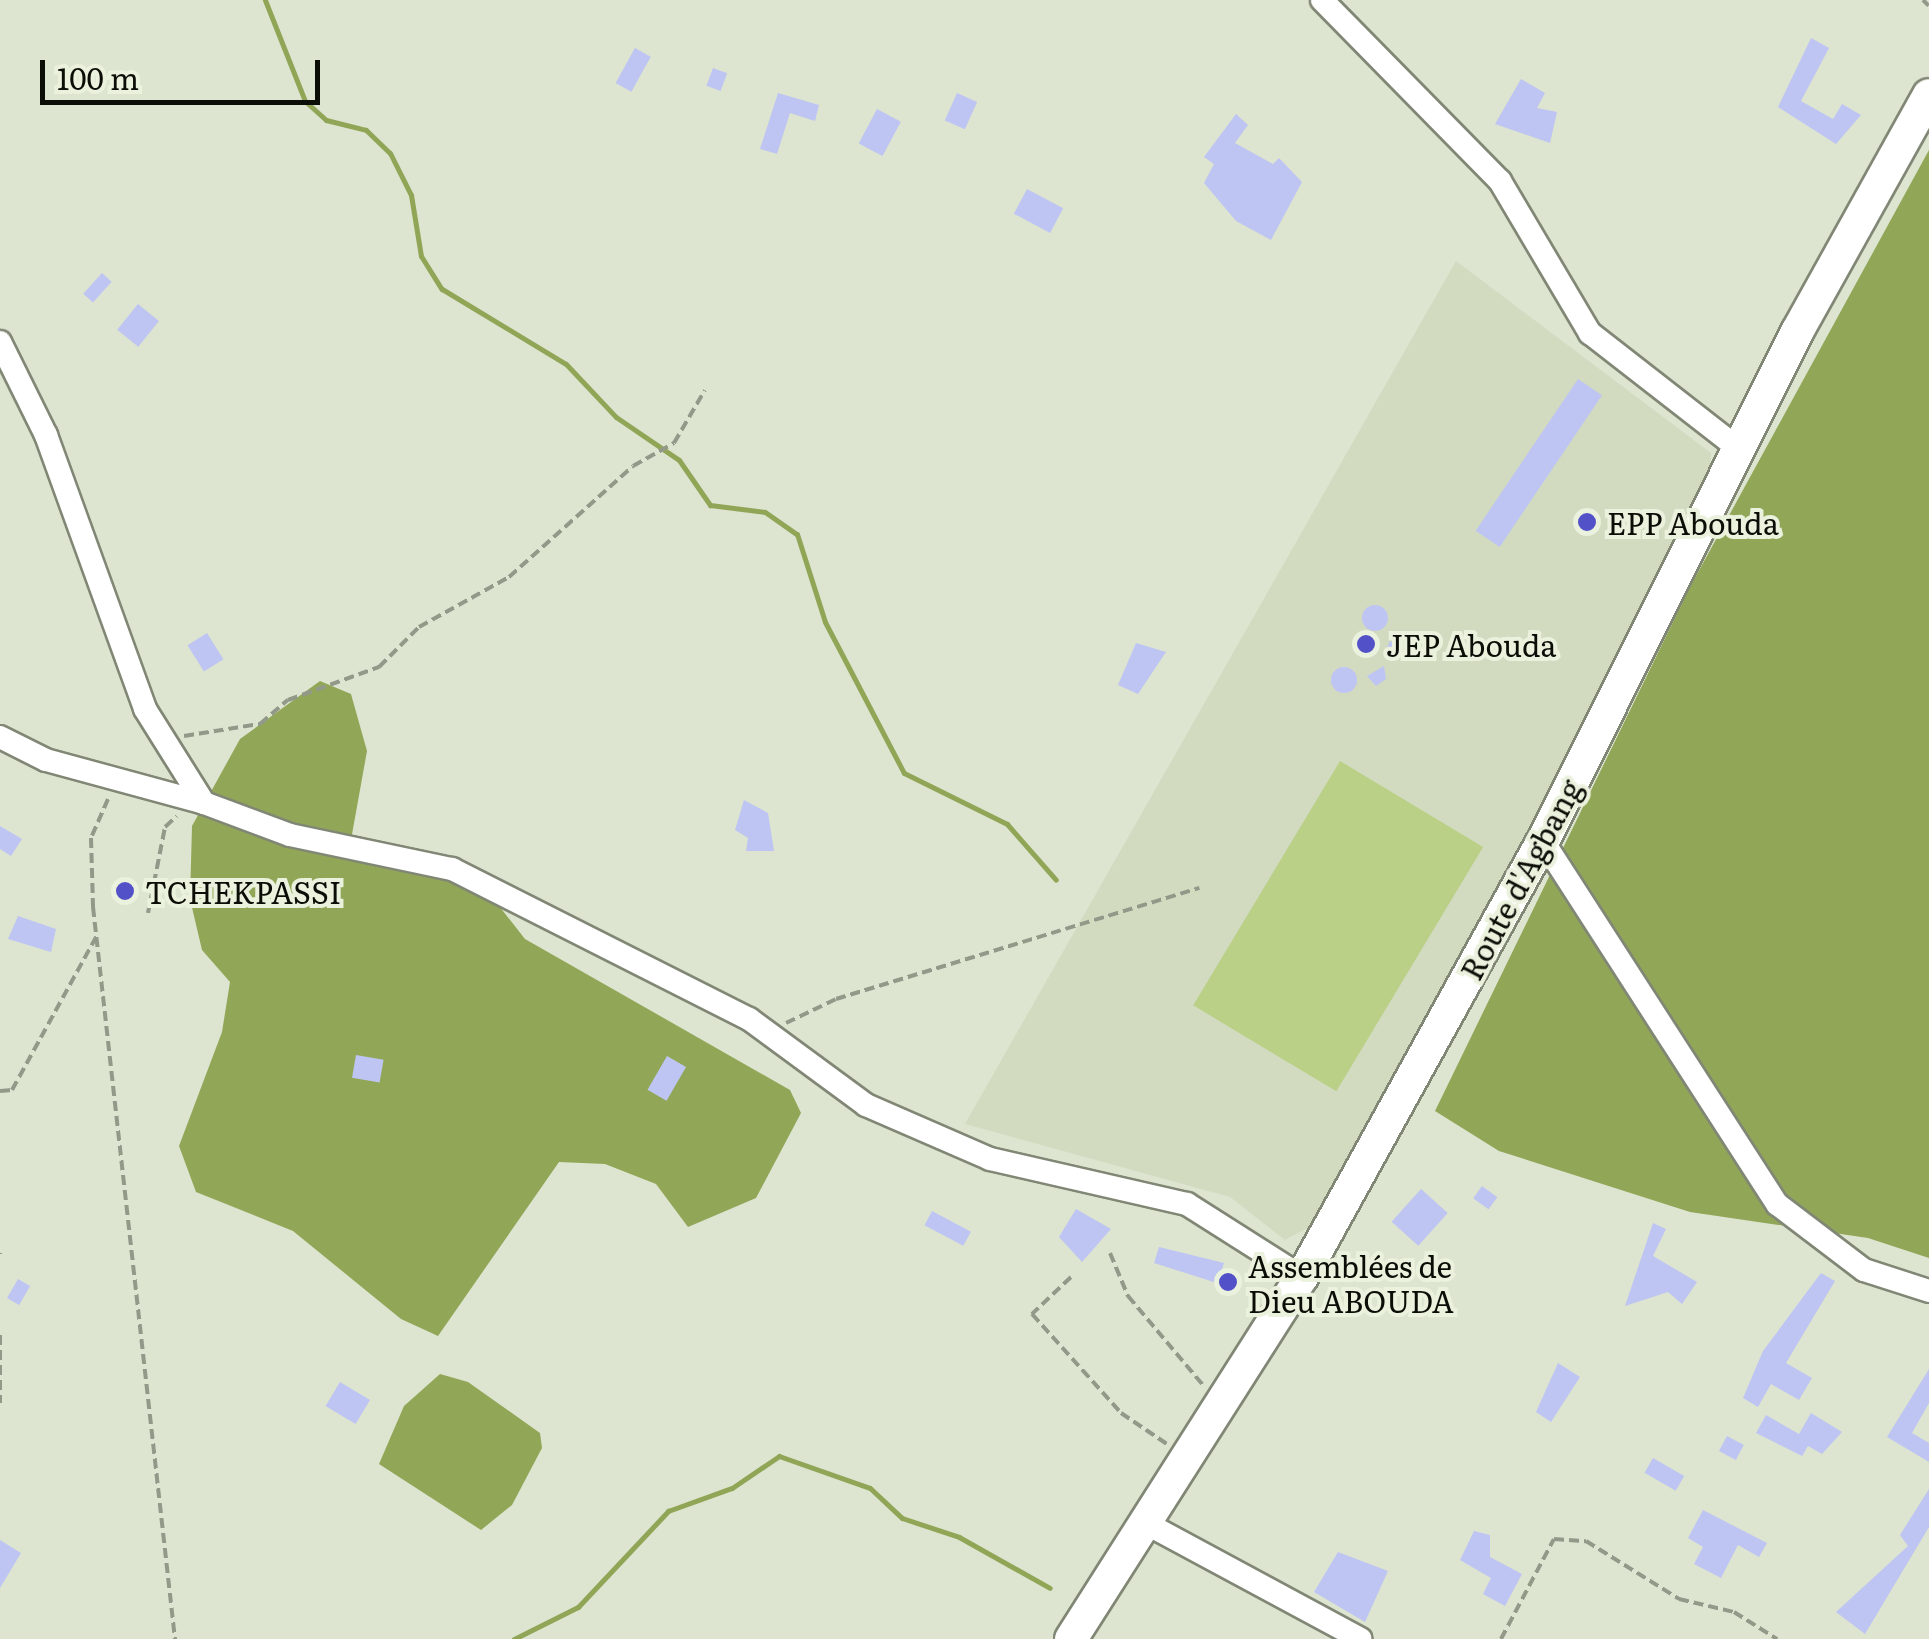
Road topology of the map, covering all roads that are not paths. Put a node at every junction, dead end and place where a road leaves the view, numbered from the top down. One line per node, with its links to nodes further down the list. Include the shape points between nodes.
1 (1322, 0): 4 (street, via 1500,181 1590,333)
2 (1929, 95): 4 (main road, Route d'Agbang)
3 (0, 342): 6 (street, via 165,742)
4 (1739, 448): 7 (main road, Route d'Agbang)
5 (0, 738): 6 (street, via 116,781)
6 (198, 802): 8 (street, via 290,835 452,869 768,1031 866,1105 990,1159 1187,1204)
7 (1543, 841): 8 (main road, Route d'Agbang); 9 (street, via 1777,1204 1864,1270)
8 (1302, 1277): 10 (main road, Route d'Agbang)
9 (1929, 1291)
10 (1151, 1526): 11 (main road, Route d'Agbang); 12 (street)
11 (1071, 1639)
12 (1361, 1639)

